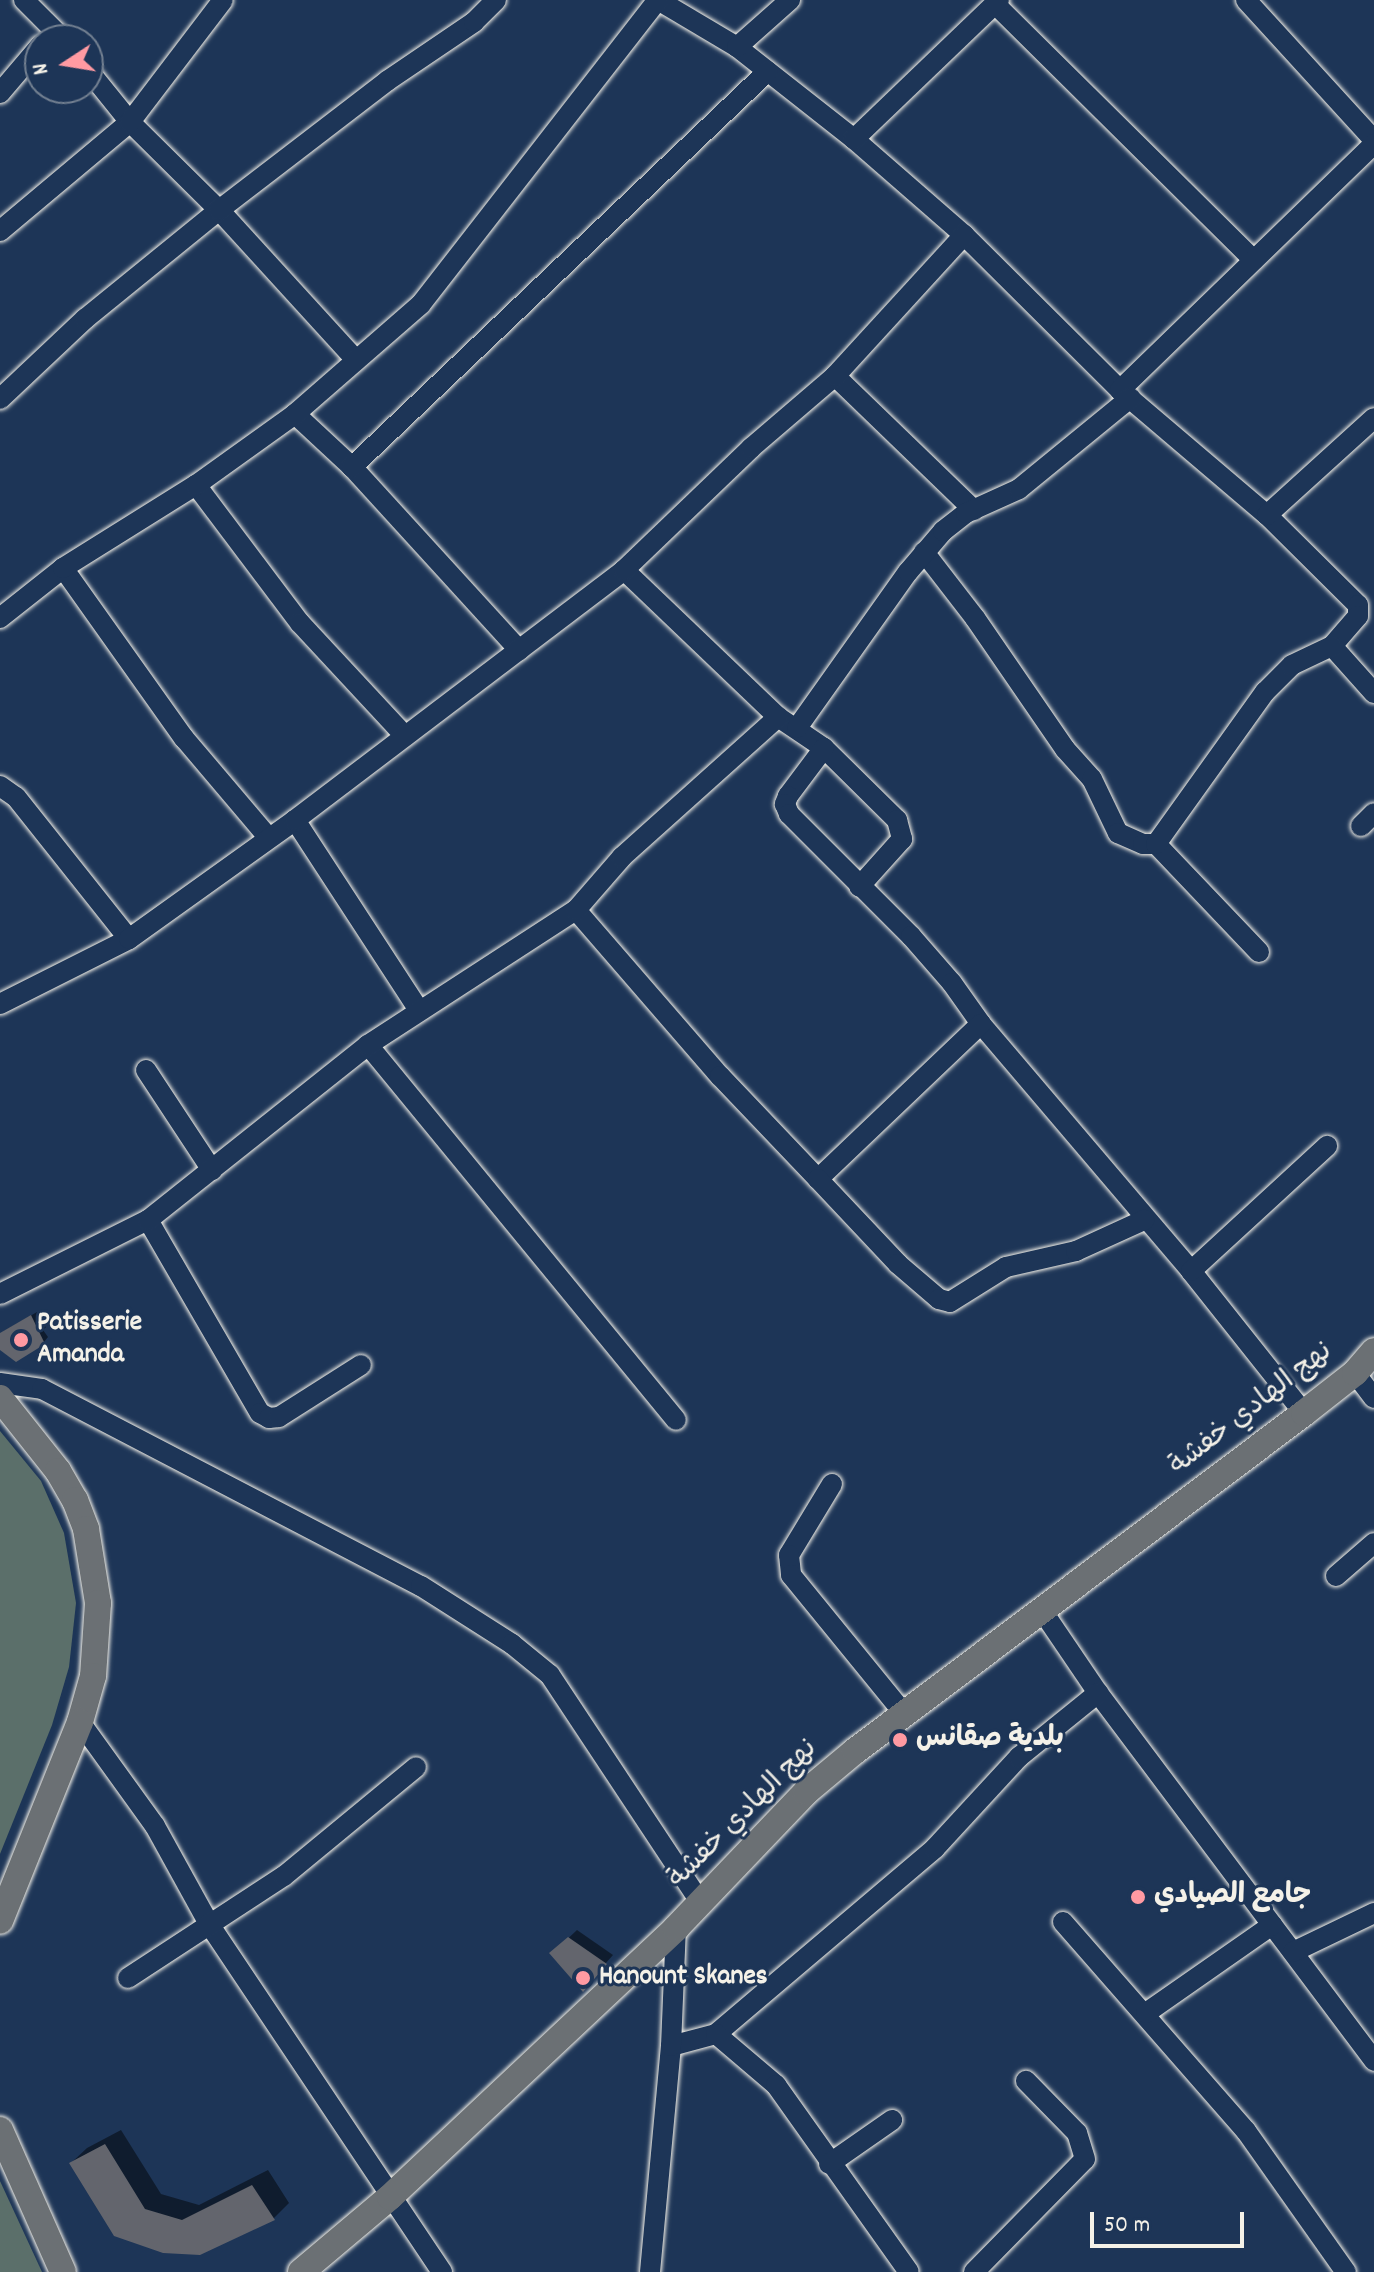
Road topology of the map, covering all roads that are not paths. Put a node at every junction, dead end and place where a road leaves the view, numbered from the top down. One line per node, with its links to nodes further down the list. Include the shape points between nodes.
1 (24, 0): 8 (street)
2 (223, 0): 14 (street)
3 (496, 0): 17 (street, via 474,22 387,81)
4 (658, 0): 9 (street); 21 (street, via 441,282)
5 (790, 0): 9 (street)
6 (1246, 0): 16 (street)
7 (997, 2): 15 (street); 20 (street)
8 (44, 24)
9 (737, 47): 11 (street)
10 (24, 65): 13 (street)
11 (768, 71): 15 (street); 27 (street)
12 (104, 90): 14 (street)
13 (0, 93)
14 (130, 122): 17 (street); 18 (street)
15 (854, 139): 19 (street)
16 (1374, 142): 20 (street)
17 (219, 210): 21 (street); 24 (street, via 85,319)
18 (0, 231)
19 (964, 235): 22 (street); 23 (street)
20 (1254, 260): 23 (street)
21 (356, 360): 25 (street)
22 (835, 376): 29 (street); 33 (street)
23 (1125, 394): 29 (street, via 1019,489); 30 (street)
24 (0, 399)
25 (295, 414): 27 (street); 28 (street)
26 (1374, 418): 30 (street)
27 (352, 467): 36 (street)
28 (196, 485): 32 (street); 40 (street, via 300,623)
29 (974, 510): 31 (street)
30 (1267, 515): 35 (street, via 1358,605 1358,616)
31 (924, 552): 39 (street); 45 (street, via 1092,779 1118,833)
32 (63, 568): 34 (street); 44 (street, via 184,738)
33 (624, 570): 36 (street); 38 (street)
34 (0, 618)
35 (1332, 646): 37 (street); 45 (street, via 1292,665 1265,692)
36 (519, 650): 40 (street)
37 (1374, 693)
38 (778, 717): 39 (street); 47 (street, via 622,857)
39 (797, 728): 41 (street)
40 (405, 736): 43 (street)
41 (824, 748): 46 (street, via 785,804); 46 (street, via 901,829 902,839)
42 (0, 786): 48 (street, via 16,797)
43 (295, 820): 44 (street); 51 (street)
44 (268, 837): 48 (street)
45 (1156, 844): 49 (street)
46 (859, 887): 52 (street, via 911,936)
47 (576, 910): 51 (street); 57 (street)
48 (129, 939): 50 (street)
49 (1259, 952)
50 (0, 1004)
51 (418, 1009): 53 (street)
52 (981, 1024): 57 (street); 59 (street)
53 (368, 1045): 56 (street); 69 (street)
54 (146, 1070): 56 (street)
55 (1327, 1146): 60 (street)
56 (212, 1170): 58 (street)
57 (818, 1179): 59 (street, via 898,1264 939,1299 950,1302 1006,1267 1076,1251)
58 (148, 1220): 61 (street); 63 (street, via 260,1413 279,1417)
59 (1144, 1220): 60 (street)
60 (1191, 1271): 68 (street)
61 (0, 1294)
62 (1374, 1351): 64 (main road, نهج الهادي خفشة)
63 (361, 1365)
64 (1355, 1373): 67 (street); 68 (main road, نهج الهادي خفشة)
65 (0, 1383): 78 (street, via 42,1389 421,1586 512,1644 550,1675)
66 (0, 1398): 76 (main road, via 58,1471 86,1529 98,1603 98,1643)
67 (1374, 1398)
68 (1304, 1413): 73 (main road, نهج الهادي خفشة)
69 (676, 1420)
70 (832, 1484): 75 (street, via 789,1555 791,1575)
71 (1374, 1543): 72 (street)
72 (1336, 1576)
73 (1043, 1612): 74 (street); 75 (main road, نهج الهادي خفشة)
74 (1098, 1693): 83 (street); 88 (street, via 1019,1757 935,1848)
75 (905, 1715): 78 (main road, نهج الهادي خفشة, via 806,1792)
76 (80, 1722): 80 (main road); 82 (street, via 155,1826)
77 (416, 1767): 82 (street, via 284,1876)
78 (701, 1903): 84 (main road, نهج الهادي خفشة)
79 (1374, 1913): 85 (street)
80 (0, 1921)
81 (1063, 1922): 87 (street)
82 (209, 1924): 86 (street); 95 (street)
83 (1272, 1925): 85 (street); 87 (street)
84 (676, 1928): 89 (street); 95 (main road, نهج الهادي خفشة)
85 (1293, 1952): 90 (street)
86 (128, 1978)
87 (1146, 2013): 103 (street, via 1246,2131)
88 (716, 2034): 89 (street); 94 (street, via 776,2085)
89 (671, 2046): 100 (street)
90 (1374, 2061)
91 (1026, 2081): 102 (street, via 1077,2133 1085,2159)
92 (892, 2120): 94 (street)
93 (0, 2130): 96 (main road)
94 (829, 2164): 101 (street)
95 (390, 2197): 98 (main road, نهج الهادي خفشة); 99 (street)
96 (58, 2260): 97 (main road)
97 (77, 2272)
98 (301, 2272)
99 (442, 2272)
100 (650, 2272)
101 (909, 2272)
102 (974, 2272)
103 (1346, 2272)

